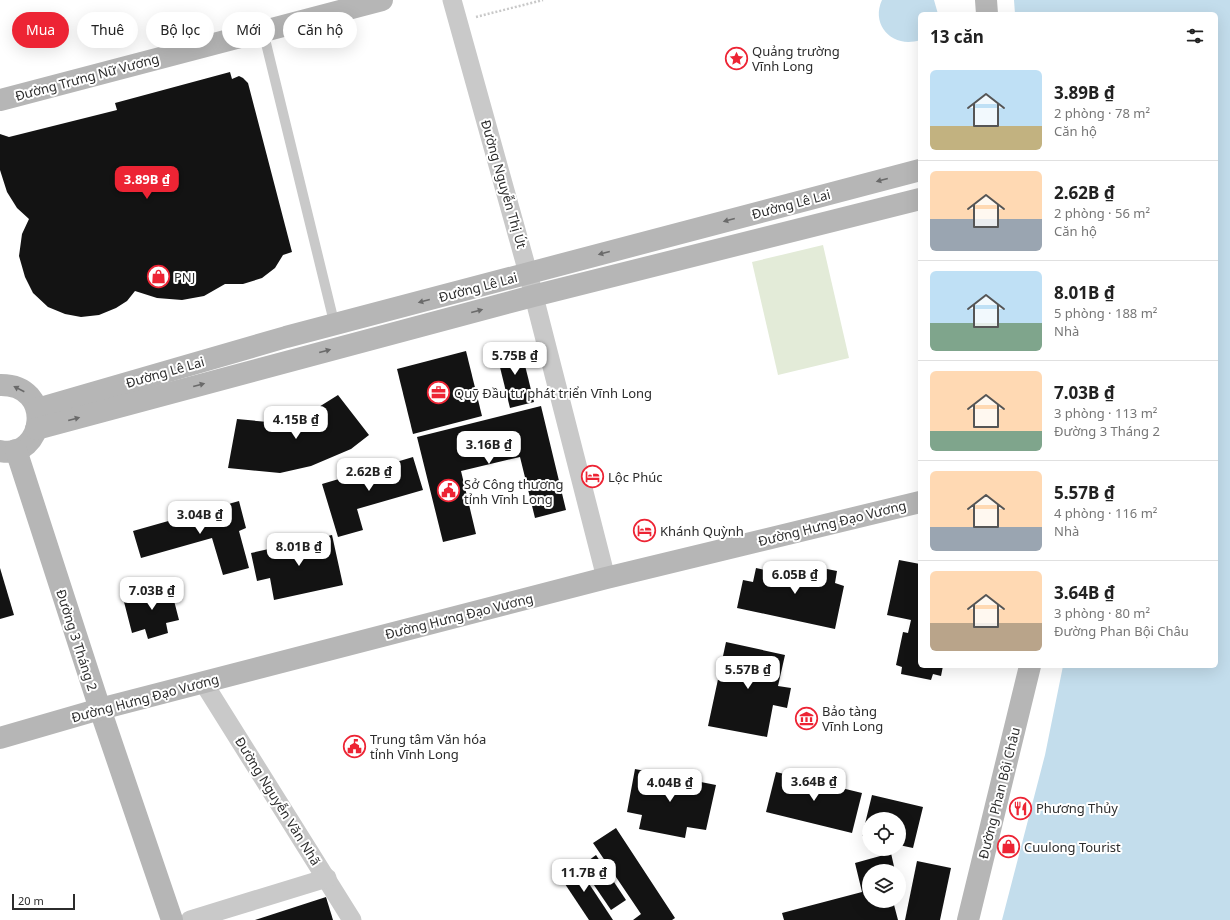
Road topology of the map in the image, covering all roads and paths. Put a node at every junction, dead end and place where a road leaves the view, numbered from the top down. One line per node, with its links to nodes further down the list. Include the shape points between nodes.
1 (382, 0): 7 (street, Đường Trưng Nữ Vương)
2 (452, 0): 6 (street, Đường Nguyễn Thị Út)
3 (543, 0): 6 (path, via 478,17)
4 (986, 0): 5 (street)
5 (987, 12)
6 (460, 26): 13 (street, Đường Nguyễn Thị Út)
7 (275, 28)
8 (222, 42): 10 (street, Đường Trưng Nữ Vương)
9 (267, 48): 15 (lane)
10 (0, 100)
11 (918, 171): 13 (street, Đường Lê Lai, one-way to 13)
12 (918, 200): 14 (street, Đường Lê Lai)
13 (528, 273): 14 (street, Đường Nguyễn Thị Út); 15 (street, Đường Lê Lai, one-way to 15)
14 (533, 296): 17 (street, Đường Lê Lai, one-way to 14); 20 (street, Đường Nguyễn Thị Út)
15 (335, 326): 17 (street, Đường Lê Lai, via 278,340)
16 (0, 385): 17 (street, one-way to 16, via 29,395 20,388)
17 (36, 419): 18 (street, via 34,436 26,444)
18 (8, 451): 23 (street, Đường 3 Tháng 2)
19 (918, 502): 20 (street, Đường Hưng Đạo Vương)
20 (606, 578): 22 (street, Đường Hưng Đạo Vương)
21 (1030, 668): 29 (street, Đường Phan Bội Châu)
22 (203, 682): 23 (street, Đường Hưng Đạo Vương); 25 (street, Đường Nguyễn Văn Nhã)
23 (100, 709): 24 (street, Đường Hưng Đạo Vương); 26 (street, Đường 3 Tháng 2)
24 (0, 738)
25 (327, 878): 27 (street); 28 (street, Đường Nguyễn Văn Nhã)
26 (172, 920)
27 (190, 920)
28 (352, 920)
29 (968, 920)

